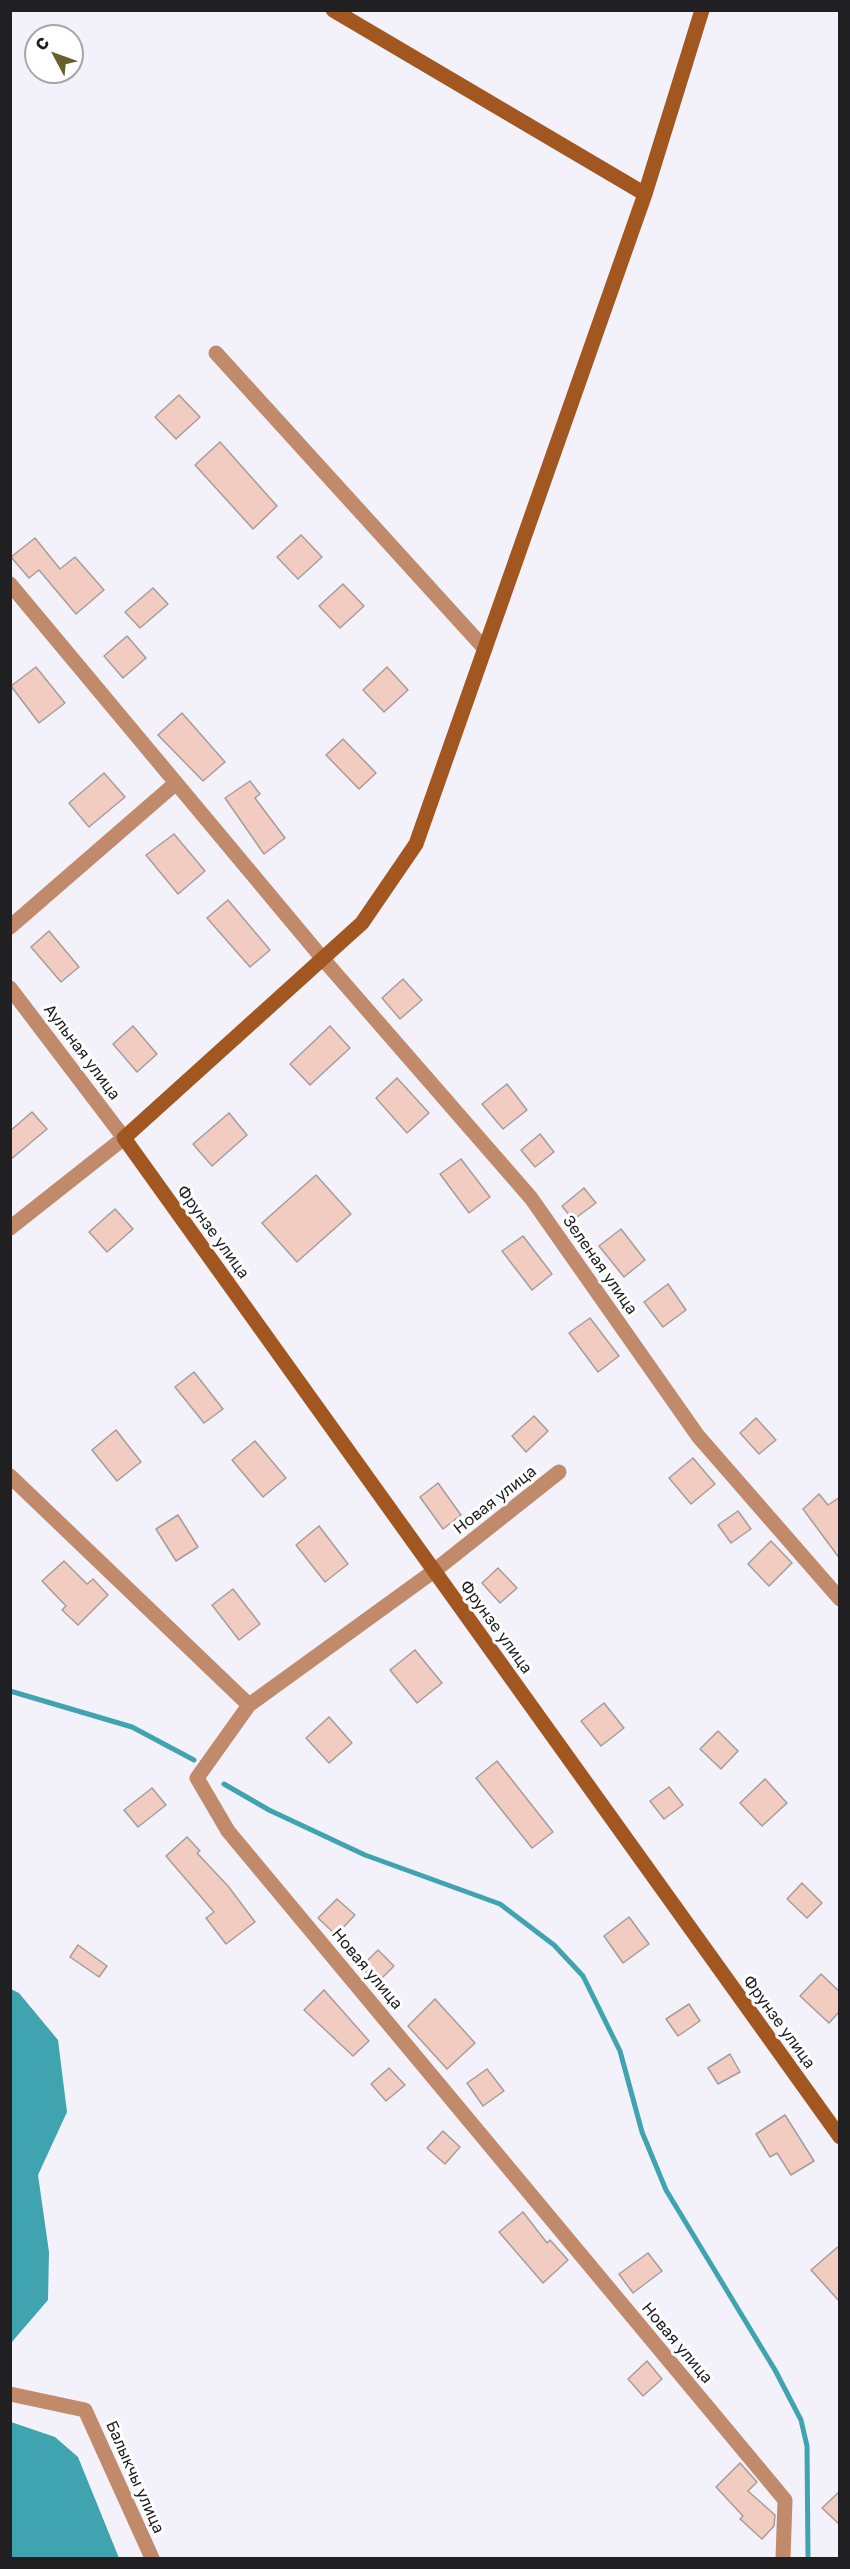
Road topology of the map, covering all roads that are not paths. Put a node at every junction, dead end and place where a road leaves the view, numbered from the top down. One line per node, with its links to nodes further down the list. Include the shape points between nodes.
1 (333, 10): 3 (street)
2 (702, 10): 3 (street)
3 (645, 194): 6 (street)
4 (216, 353): 6 (street)
5 (10, 584): 7 (street, Зеленая улица)
6 (485, 649): 9 (street, via 416,844 363,923)
7 (176, 783): 8 (street); 9 (street, Зеленая улица)
8 (10, 927)
9 (323, 959): 11 (street); 16 (street, Зеленая улица, via 531,1198 698,1436)
10 (10, 988): 11 (street, Аульная улица)
11 (124, 1138): 12 (street); 15 (street, Фрунзе улица)
12 (10, 1228)
13 (559, 1472): 15 (street, Новая улица)
14 (10, 1476): 17 (street)
15 (434, 1571): 17 (street, Новая улица); 18 (street, Фрунзе улица)
16 (840, 1599)
17 (249, 1705): 21 (street, Новая улица, via 197,1778 228,1831 785,2500)
18 (840, 2137)
19 (10, 2394): 20 (street, Балыкчы улица, via 85,2410)
20 (152, 2559)
21 (783, 2559)

